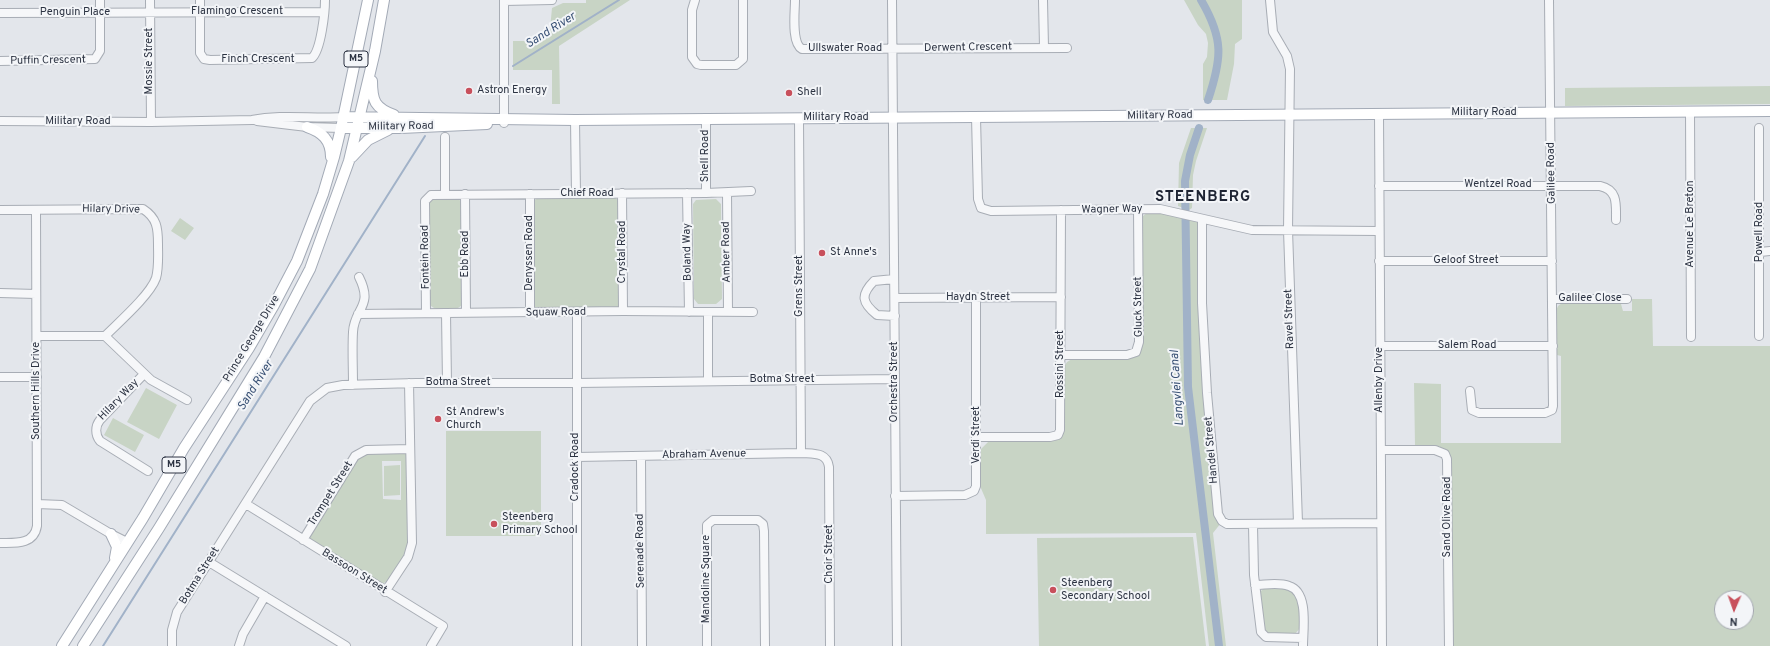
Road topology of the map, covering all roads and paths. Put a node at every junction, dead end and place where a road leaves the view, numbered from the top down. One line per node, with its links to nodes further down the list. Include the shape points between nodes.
1 (100, 0): 20 (street)
2 (150, 0): 16 (street, Mossie Street)
3 (200, 0): 17 (street)
4 (325, 0): 18 (street)
5 (368, 0): 31 (main road, Prince George Drive / M5)
6 (384, 0): 24 (main road, Prince George Drive / M5)
7 (552, 0): 15 (street)
8 (695, 0): 9 (street, via 692,10 692,57 701,66 736,65 743,59)
9 (742, 0)
10 (795, 0): 23 (street, Ullswater Road, via 795,39 798,47)
11 (892, 0): 23 (street, Orchestra Street)
12 (1043, 0): 21 (street)
13 (1270, 0): 30 (street, Ravel Street, via 1273,32 1287,56 1290,69)
14 (1550, 0): 28 (street, Galilee Road)
15 (504, 1): 41 (street)
16 (150, 12): 17 (street, Flamingo Crescent); 20 (street, Penguin Place); 42 (street, Mossie Street)
17 (199, 12): 18 (street, Flamingo Crescent); 18 (street, Finch Crescent, via 200,53 204,59 210,60 312,58 317,52)
18 (324, 12)
19 (0, 13): 20 (street, Penguin Place)
20 (100, 13): 25 (street, Puffin Crescent, via 100,51 95,59)
21 (1044, 47): 22 (street, Derwent Crescent); 23 (street, Derwent Crescent)
22 (1067, 48)
23 (892, 49): 36 (street, Orchestra Street)
24 (374, 51): 32 (main road, Prince George Drive / M5); 33 (main road, via 374,101 383,111)
25 (0, 61)
26 (1690, 111): 27 (main road, Military Road); 28 (main road, Military Road); 99 (street, Avenue Le Breton)
27 (1770, 111)
28 (1550, 113): 29 (main road, Military Road); 51 (street, Galilee Road)
29 (1379, 114): 30 (main road, Military Road); 52 (street, Allenby Drive)
30 (1289, 115): 34 (main road, Military Road); 69 (street, Ravel Street)
31 (343, 117): 32 (main road, Military Road); 38 (street, Military Road, via 265,117); 44 (main road, Prince George Drive / M5)
32 (360, 117): 33 (main road, Military Road); 45 (main road, Prince George Drive / M5)
33 (399, 117): 41 (main road, Military Road)
34 (976, 117): 36 (main road, Military Road); 65 (street, Wagner Way, via 978,198 981,208 991,211)
35 (799, 118): 36 (main road, Military Road); 37 (main road, Military Road); 108 (street, Grens Street)
36 (893, 118): 76 (street, Orchestra Street)
37 (706, 119): 39 (main road, Military Road); 56 (street, Shell Road)
38 (252, 120): 42 (street, Military Road); 43 (street, Military Road)
39 (575, 120): 41 (main road, Military Road); 61 (street)
40 (0, 121): 42 (street, Military Road)
41 (504, 121): 46 (main road, Military Road)
42 (151, 122)
43 (307, 127): 44 (street, Military Road); 50 (main road, via 327,138 331,152)
44 (341, 128): 45 (main road, Military Road); 50 (main road, Prince George Drive / M5)
45 (358, 128): 46 (main road, Military Road); 49 (main road, Prince George Drive / M5)
46 (402, 128): 49 (main road, via 381,132 368,140)
47 (1759, 128): 71 (street, Powell Road)
48 (445, 137): 58 (street)
49 (349, 161): 141 (main road, Prince George Drive / M5, via 310,269 264,357)
50 (330, 169): 131 (main road, Prince George Drive / M5, via 297,261 274,305)
51 (1552, 185): 52 (street, Wentzel Road); 68 (street, Wentzel Road, via 1605,187 1616,198); 74 (street, Galilee Road)
52 (1379, 186): 70 (street, Allenby Drive)
53 (752, 191): 57 (street, Chief Road)
54 (622, 193): 55 (street, Chief Road); 61 (street, Chief Road); 84 (street, Crystal Road)
55 (687, 193): 56 (street, Chief Road); 86 (street, Boland Way)
56 (706, 193): 57 (street, Chief Road)
57 (727, 193): 85 (street, Amber Road)
58 (445, 194): 59 (street, Chief Road); 62 (street, Chief Road, via 431,195)
59 (465, 194): 60 (street, Chief Road); 91 (street, Ebb Road)
60 (530, 194): 61 (street, Chief Road); 92 (street, Denyssen Road)
61 (576, 194)
62 (425, 200): 89 (street, Fontein Road)
63 (0, 210): 64 (street, Hilary Drive)
64 (36, 210): 78 (street, Southern Hills Drive); 97 (street, Hilary Drive, via 143,209 156,222 156,279 145,295)
65 (1061, 210): 66 (street, Wagner Way); 79 (street, Rossini Street)
66 (1138, 210): 67 (street, Wagner Way, via 1160,209); 102 (street, Gluck Street, via 1139,342 1136,352 1128,355)
67 (1202, 218): 69 (street, Wagner Way, via 1252,230); 128 (street, Handel Street, via 1202,303 1218,514 1227,524)
68 (1616, 220)
69 (1288, 230): 70 (street, Wagner Way); 126 (street, Ravel Street)
70 (1379, 231): 73 (street, Allenby Drive)
71 (1760, 252): 72 (street); 98 (street, Powell Road)
72 (1770, 252)
73 (1379, 261): 74 (street, Geloof Street); 100 (street, Allenby Drive)
74 (1552, 261): 82 (street, Galilee Road)
75 (359, 277): 94 (street, via 364,300)
76 (894, 279): 80 (street, Orchestra Street); 95 (street, via 874,281 865,291 865,302 877,315)
77 (0, 293): 78 (street)
78 (36, 294): 96 (street, Southern Hills Drive)
79 (1061, 297): 81 (street, Haydn Street); 102 (street, Rossini Street)
80 (895, 298): 81 (street, Haydn Street); 95 (street, Orchestra Street)
81 (976, 298): 115 (street, Verdi Street)
82 (1552, 299): 83 (street, Galilee Close); 101 (street, Galilee Road)
83 (1627, 299)
84 (623, 311): 86 (street, Squaw Road); 93 (street, Squaw Road)
85 (728, 311): 87 (street, Squaw Road); 88 (street, Squaw Road)
86 (688, 312): 87 (street, Squaw Road)
87 (708, 312): 107 (street)
88 (753, 312)
89 (426, 313): 90 (street, Squaw Road); 94 (street, Squaw Road)
90 (446, 313): 91 (street, Squaw Road); 110 (street)
91 (466, 313): 92 (street, Squaw Road)
92 (530, 313): 93 (street, Squaw Road)
93 (577, 313): 111 (street, Cradock Road)
94 (358, 314): 112 (street, via 353,332)
95 (895, 316): 106 (street, Orchestra Street)
96 (37, 336): 97 (street); 104 (street, Southern Hills Drive)
97 (105, 336): 103 (street)
98 (1759, 336)
99 (1691, 337)
100 (1380, 346): 101 (street, Salem Road); 117 (street, Allenby Drive)
101 (1553, 346): 113 (street, Galilee Road, via 1553,406 1548,412 1474,412)
102 (1061, 355): 115 (street, Rossini Street, via 1061,426 1058,435)
103 (144, 374): 114 (street); 122 (street, Hilary Way, via 96,427 100,441)
104 (37, 377): 105 (street); 124 (street, Southern Hills Drive)
105 (0, 378)
106 (895, 379): 108 (street, Botma Street); 123 (street, Orchestra Street)
107 (708, 380): 108 (street, Botma Street); 111 (street, Botma Street)
108 (800, 380): 118 (street, Grens Street)
109 (409, 383): 110 (street, Botma Street); 112 (street, Botma Street); 116 (street)
110 (446, 383): 111 (street, Botma Street)
111 (577, 383): 120 (street, Cradock Road)
112 (353, 385): 125 (street, Botma Street, via 327,388 310,401)
113 (1470, 391)
114 (187, 400)
115 (977, 437): 123 (street, Verdi Street, via 977,480 974,492 964,495)
116 (410, 449): 130 (street, Trompet Street, via 366,450 355,456); 136 (street, via 412,543 408,557)
117 (1381, 450): 127 (street, Allenby Drive); 152 (street, Sand Olive Road, via 1435,450 1445,454 1447,459)
118 (801, 453): 119 (street, Abraham Avenue); 121 (street, Abraham Avenue, via 819,454 827,458)
119 (641, 456): 120 (street, Abraham Avenue); 146 (street, Serenade Road)
120 (576, 457): 145 (street, Cradock Road)
121 (828, 462): 149 (street, Choir Street)
122 (148, 471)
123 (895, 496): 150 (street, Orchestra Street)
124 (37, 504): 129 (street, via 62,505); 132 (street, Southern Hills Drive, via 36,530 31,538 21,542)
125 (246, 504): 130 (street, Bassoon Street); 133 (street, Botma Street)
126 (1298, 523): 127 (street, Handel Street); 128 (street, Handel Street)
127 (1381, 523): 151 (street, Allenby Drive)
128 (1253, 525): 135 (street)
129 (111, 534): 131 (street); 134 (main road, via 117,551)
130 (303, 540): 136 (street, Bassoon Street)
131 (127, 542): 134 (main road, Prince George Drive / M5)
132 (0, 543)
133 (209, 562): 137 (street); 142 (street, Botma Street, via 175,617)
134 (105, 578): 140 (main road, Prince George Drive / M5)
135 (1255, 585): 138 (street, via 1263,635); 138 (street, via 1288,585 1298,591 1302,601)
136 (385, 592): 144 (street, Bassoon Street, via 443,626)
137 (265, 596): 139 (street); 143 (street)
138 (1303, 642)
139 (342, 645)
140 (62, 646)
141 (83, 646)
142 (172, 646)
143 (239, 646)
144 (431, 646)
145 (577, 646)
146 (642, 646)
147 (707, 646): 148 (street, Mandoline Square, via 707,526 713,520 758,520 763,524 764,531)
148 (765, 646)
149 (830, 646)
150 (897, 646)
151 (1382, 646)
152 (1449, 646)

